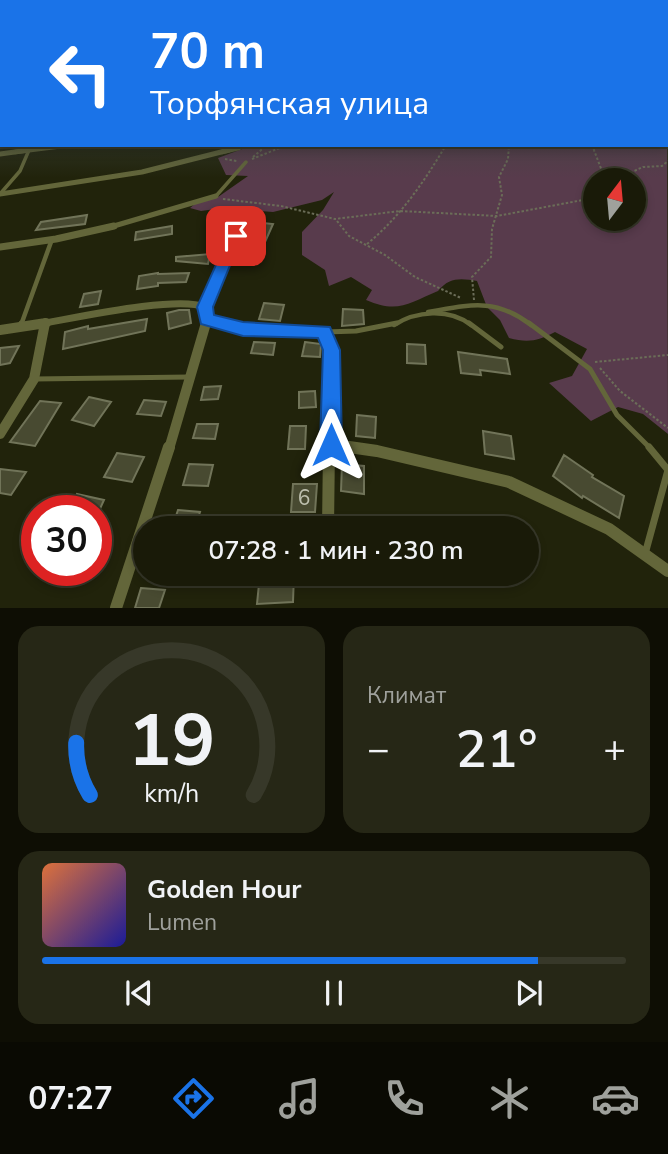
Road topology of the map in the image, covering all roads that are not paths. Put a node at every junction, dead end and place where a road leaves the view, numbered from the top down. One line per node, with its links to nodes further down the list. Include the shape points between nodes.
1 (54, 147): 3 (street)
2 (239, 148): 6 (street, via 142,172)
3 (29, 150): 4 (street); 6 (lane, via 20,171)
4 (0, 154)
5 (246, 162): 7 (lane)
6 (0, 194)
7 (216, 196): 9 (street)
8 (241, 217): 11 (street)
9 (51, 242): 10 (street); 15 (lane)
10 (0, 247)
11 (205, 307): 13 (street); 14 (street, via 193,302 166,304)
12 (428, 312): 17 (lane, via 393,325); 18 (lane, via 464,319); 24 (lane, via 495,305 525,320 590,369 617,415 668,470)
13 (207, 319): 17 (street, via 243,329); 19 (street)
14 (45, 322): 15 (street); 20 (street)
15 (20, 326): 16 (street)
16 (0, 330)
17 (324, 332): 22 (street, via 331,350)
18 (501, 347)
19 (189, 377): 20 (lane); 26 (street)
20 (34, 379): 21 (street)
21 (0, 434)
22 (331, 445): 23 (street); 24 (street, via 509,482 609,529)
23 (328, 516)
24 (645, 555): 25 (street)
25 (668, 571)
26 (116, 608)

